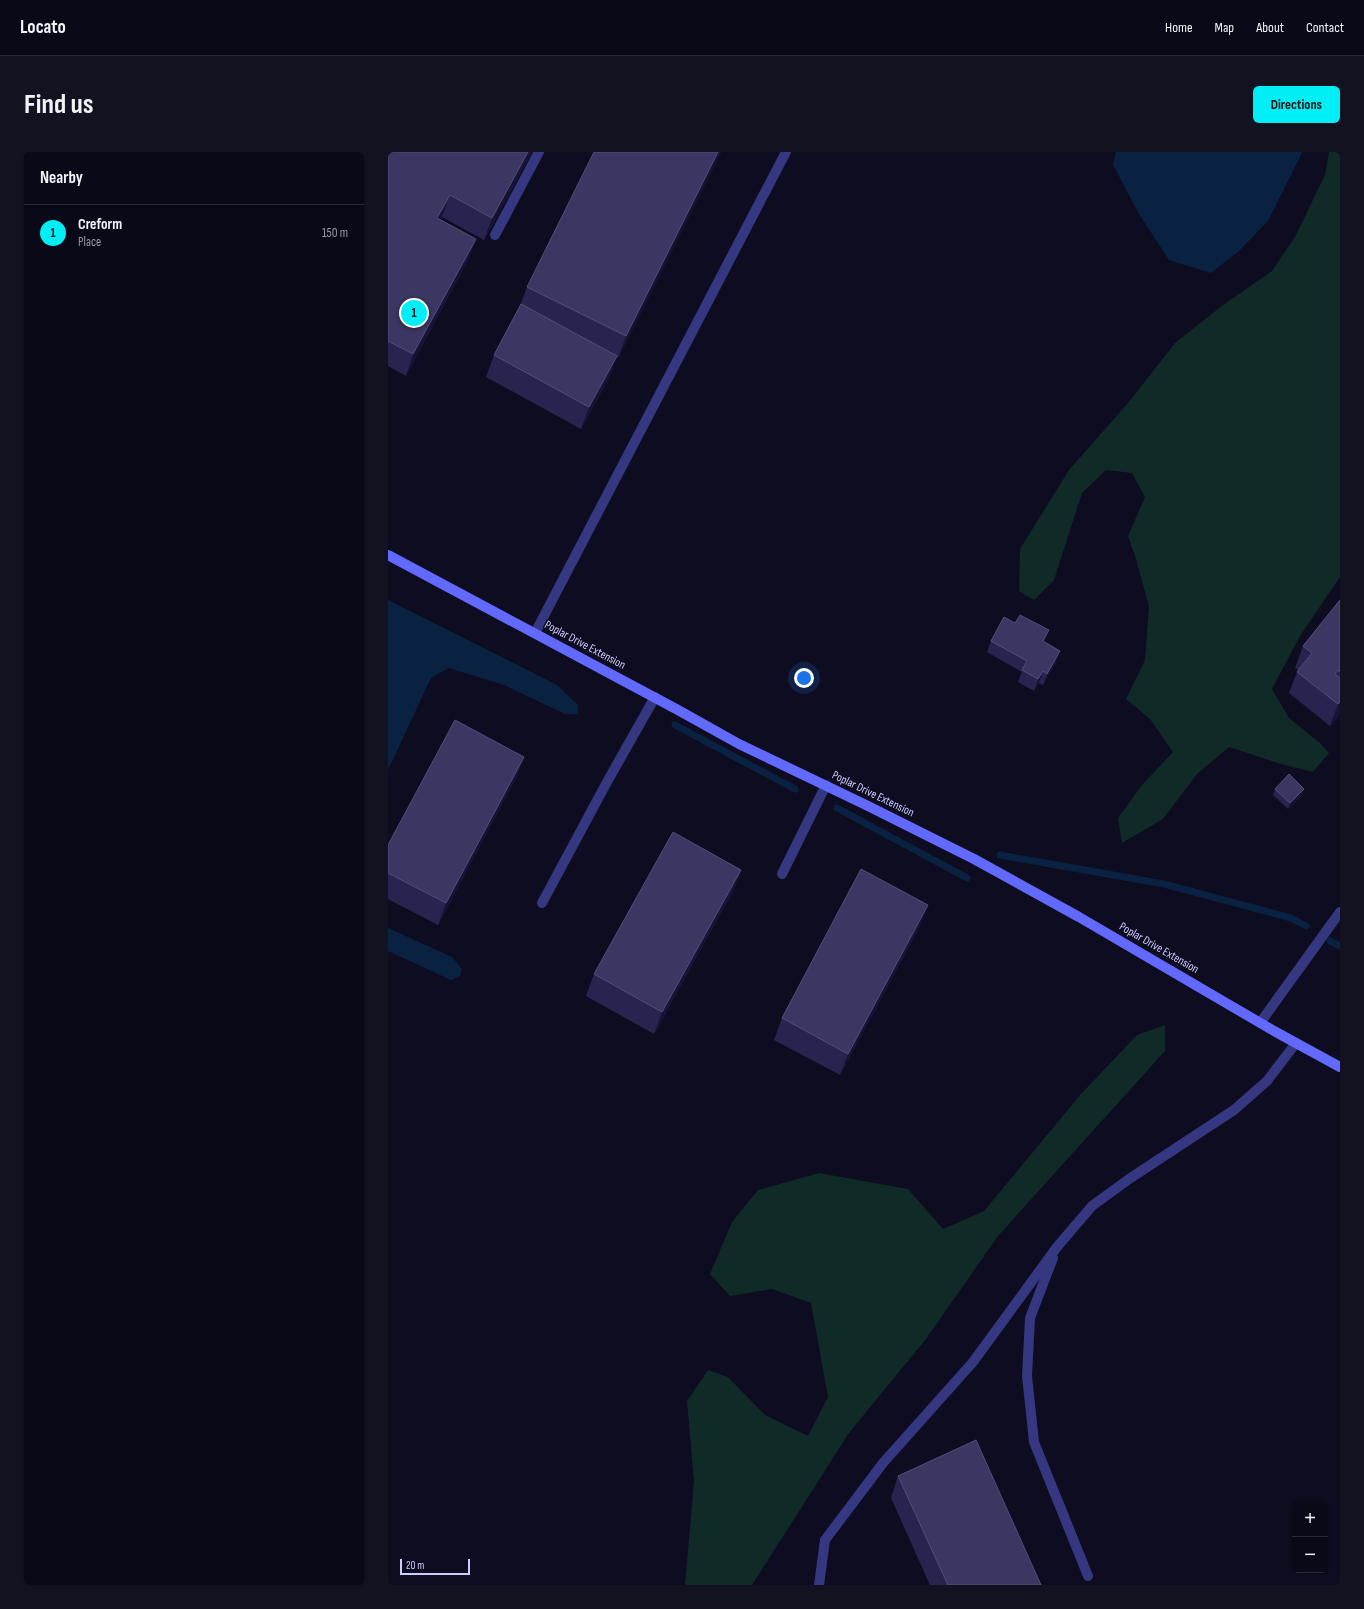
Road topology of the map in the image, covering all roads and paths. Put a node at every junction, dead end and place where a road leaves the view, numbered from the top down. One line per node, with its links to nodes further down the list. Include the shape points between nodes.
1 (539, 152): 3 (lane)
2 (786, 152): 5 (lane)
3 (495, 235)
4 (388, 555): 5 (street, Poplar Drive Extension)
5 (534, 633): 6 (street, Poplar Drive Extension)
6 (655, 698): 7 (street, Poplar Drive Extension, via 739,744); 9 (lane)
7 (826, 786): 8 (lane); 11 (street, Poplar Drive Extension, via 974,859)
8 (782, 874)
9 (542, 903)
10 (1340, 912): 11 (lane)
11 (1260, 1023): 12 (street, Poplar Drive Extension)
12 (1296, 1043): 13 (street, Poplar Drive Extension); 14 (lane, via 1267,1081 1234,1110 1092,1206)
13 (1340, 1067)
14 (1057, 1247): 15 (lane, via 1030,1318 1027,1376 1034,1442); 16 (lane, via 972,1362 883,1463 825,1540)
15 (1088, 1576)
16 (819, 1585)

